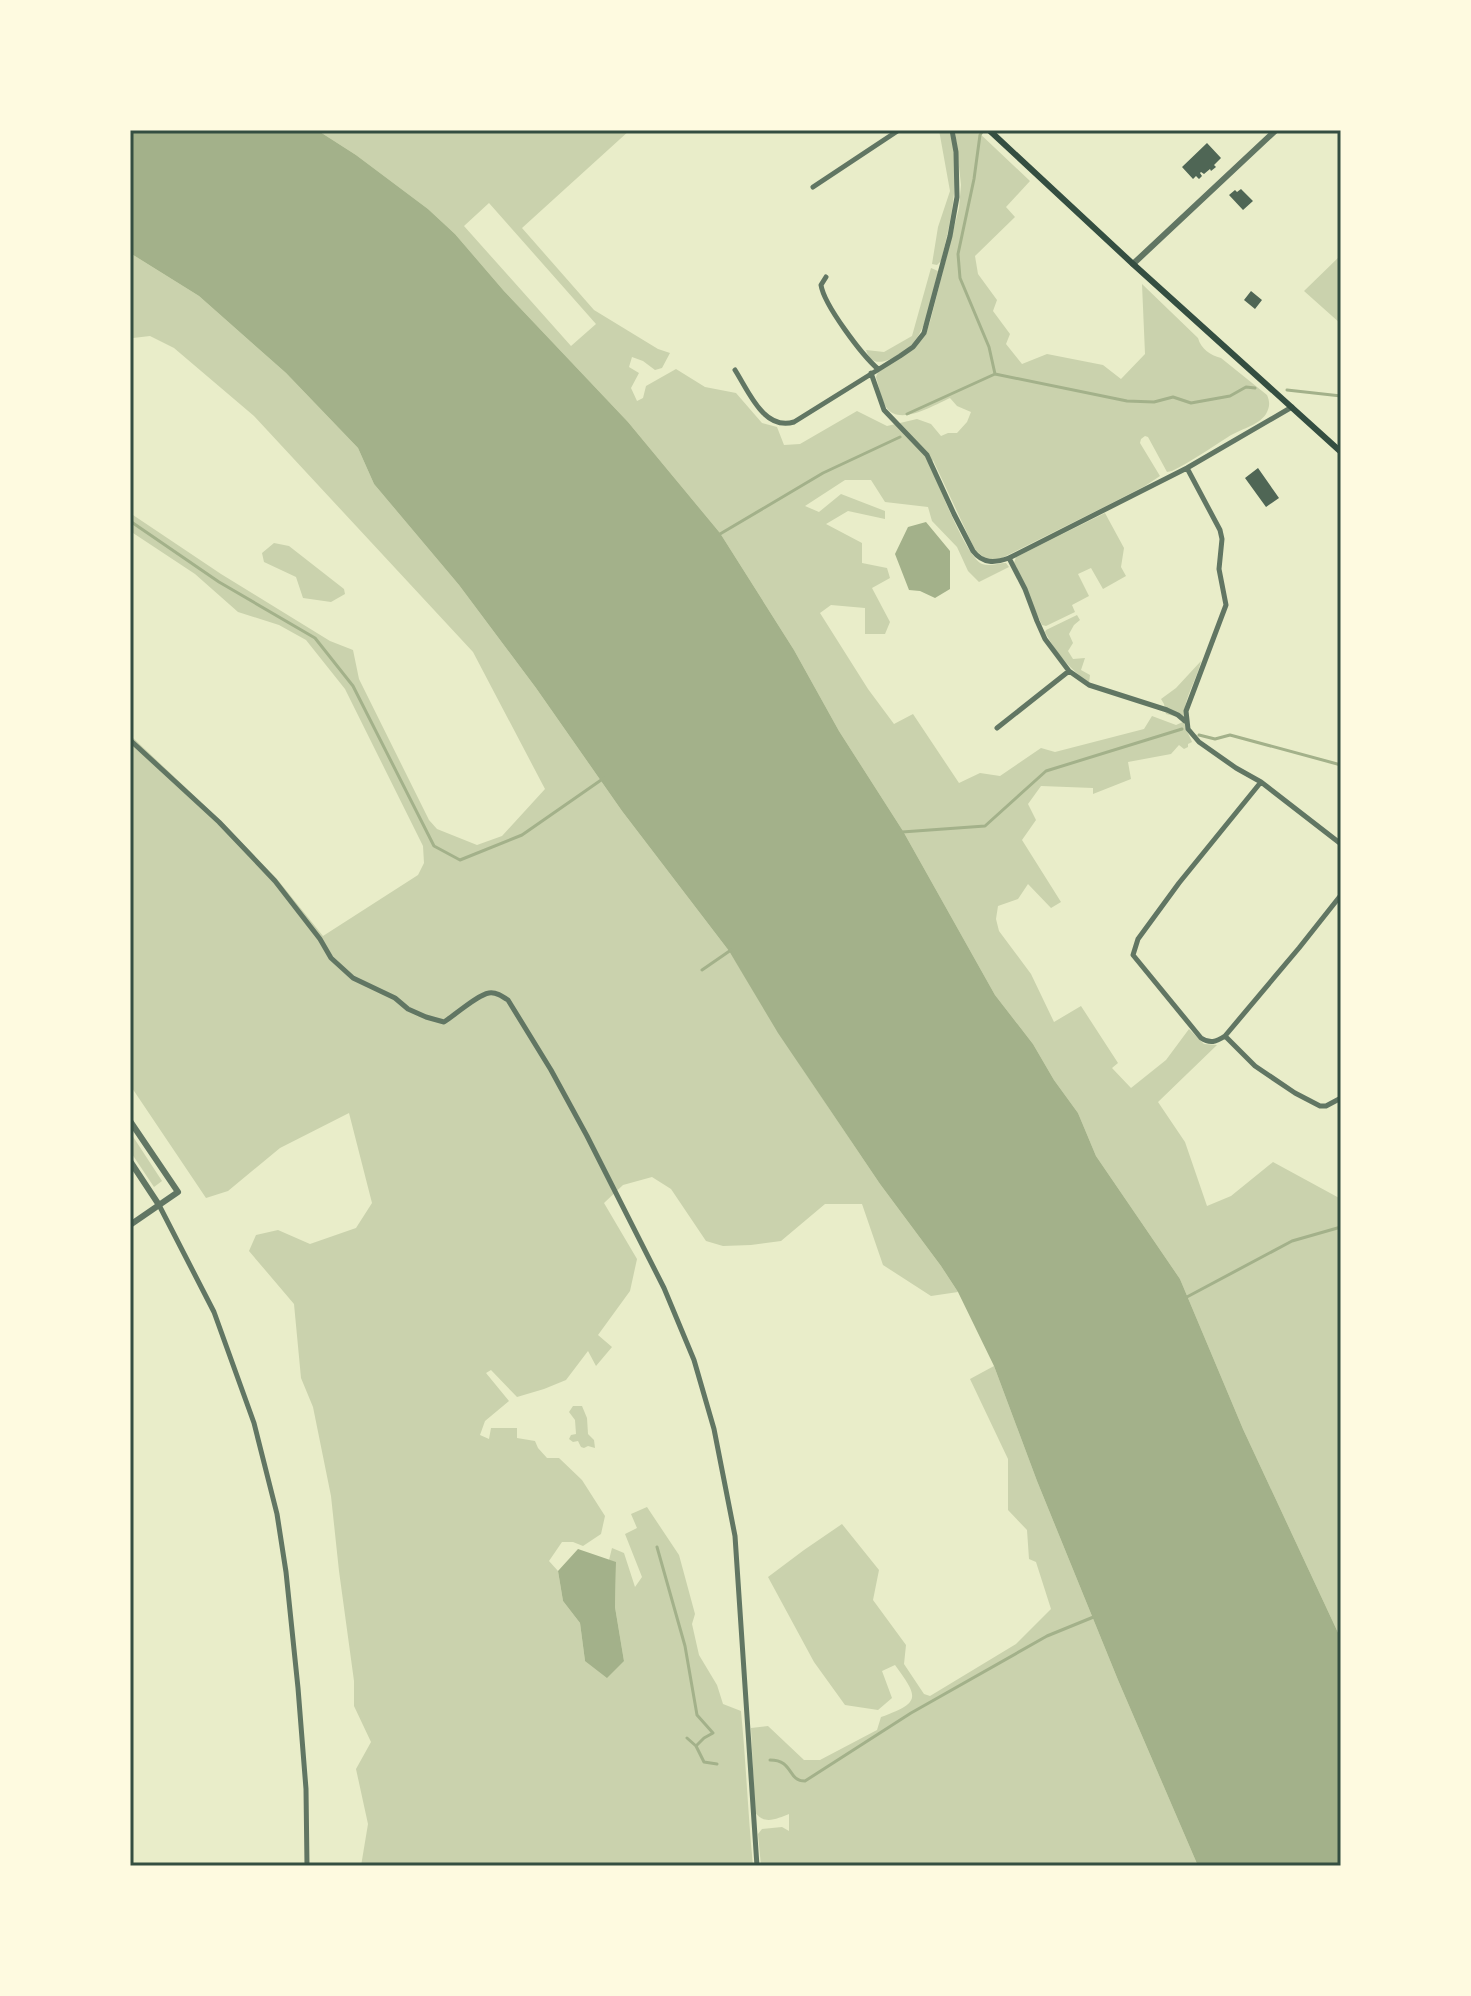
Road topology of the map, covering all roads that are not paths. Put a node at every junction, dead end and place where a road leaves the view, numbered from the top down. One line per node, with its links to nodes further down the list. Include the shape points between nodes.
1 (899, 130): 5 (street)
2 (952, 130): 8 (street, via 957,197 928,321 913,347)
3 (989, 130): 6 (main road)
4 (1276, 130): 6 (street)
5 (813, 187)
6 (1133, 264): 11 (main road)
7 (826, 277): 8 (street, via 821,285 826,300)
8 (878, 369): 10 (street)
9 (735, 370): 10 (street, via 766,417 788,424)
10 (871, 373): 14 (street, via 884,410 932,463 973,551 990,562)
11 (1292, 407): 12 (main road); 13 (street)
12 (1341, 452)
13 (1187, 468): 14 (street); 16 (street, via 1220,530 1219,569 1226,605)
14 (1009, 558): 15 (street, via 1041,630)
15 (1069, 671): 16 (street, via 1089,685 1167,710); 17 (street)
16 (1186, 722): 19 (street, via 1199,742)
17 (997, 728)
18 (130, 740): 29 (street, via 275,881 331,958 353,978 444,1022 481,996 499,994 508,1000 551,1070 664,1288 694,1360 714,1429 735,1536)
19 (1261, 782): 20 (street); 22 (street, via 1179,883 1133,951 1201,1038 1211,1042)
20 (1341, 844)
21 (1341, 895): 22 (street)
22 (1225, 1036): 23 (street, via 1255,1066 1295,1093 1320,1106)
23 (1341, 1098)
24 (130, 1121): 26 (street, via 178,1192)
25 (130, 1161): 26 (street)
26 (159, 1205): 27 (street); 28 (street, via 214,1312 254,1423 277,1514 306,1789)
27 (130, 1225)
28 (307, 1866)
29 (757, 1866)

